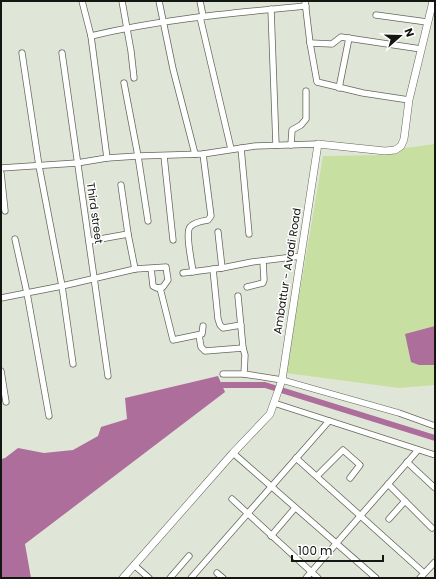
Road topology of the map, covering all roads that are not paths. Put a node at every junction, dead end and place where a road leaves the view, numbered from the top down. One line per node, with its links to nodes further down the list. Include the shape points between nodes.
1 (82, 1): 13 (street)
2 (122, 1): 12 (street)
3 (159, 1): 10 (street)
4 (201, 1): 9 (street)
5 (433, 1): 11 (street)
6 (306, 3): 7 (street); 15 (street)
7 (272, 9): 9 (street); 26 (street)
8 (376, 15): 11 (street)
9 (202, 17): 10 (street); 28 (street)
10 (164, 22): 12 (street); 29 (street)
11 (427, 22): 16 (street)
12 (127, 27): 13 (street); 19 (street)
13 (91, 36): 33 (street)
14 (350, 38): 15 (street, via 341,37 332,44); 16 (street); 21 (street)
15 (310, 43): 21 (street, via 317,82)
16 (421, 49): 23 (street)
17 (62, 53): 34 (street, Third street)
18 (22, 54): 35 (street)
19 (134, 78)
20 (124, 83): 31 (street)
21 (339, 88): 23 (street)
22 (306, 91): 24 (street, via 306,119 292,130)
23 (409, 100): 25 (street, via 404,139 401,146 395,150)
24 (291, 144): 25 (street); 26 (street)
25 (318, 144): 47 (street, Ambattur - Avadi Road)
26 (276, 145): 27 (street)
27 (241, 148): 28 (street); 43 (street)
28 (230, 149): 30 (street)
29 (195, 154): 30 (street); 32 (street)
30 (203, 154): 53 (street, via 211,216 208,220 190,226 189,229)
31 (138, 156): 32 (street); 33 (street); 40 (street)
32 (164, 156): 45 (street)
33 (107, 158): 34 (street)
34 (78, 163): 35 (street); 46 (street, Third street)
35 (39, 166): 36 (street); 56 (street)
36 (1, 168)
37 (1, 173): 39 (street)
38 (121, 185): 42 (street)
39 (5, 211)
40 (148, 221)
41 (218, 232): 50 (street)
42 (128, 234): 46 (street); 51 (street)
43 (249, 234)
44 (15, 239): 59 (street)
45 (173, 240)
46 (89, 241): 55 (street, Third street)
47 (302, 256): 48 (street); 71 (street, Ambattur - Avadi Road)
48 (263, 261): 50 (street); 57 (street, via 263,283)
49 (151, 268): 51 (street); 58 (street, via 153,286); 58 (street, via 166,267 168,280)
50 (222, 268): 52 (street)
51 (135, 269): 55 (street)
52 (213, 269): 53 (street); 62 (street, via 220,325 223,328)
53 (193, 272): 54 (street)
54 (183, 273)
55 (94, 278): 56 (street); 70 (street, Third street)
56 (62, 286): 59 (street); 66 (street)
57 (247, 287)
58 (160, 288): 64 (street, via 173,340)
59 (27, 293): 61 (street); 74 (street)
60 (238, 296): 62 (street)
61 (1, 298)
62 (241, 325): 65 (street)
63 (203, 326): 64 (street, via 203,332)
64 (199, 335): 65 (street, via 201,347 205,351)
65 (243, 348): 69 (street)
66 (73, 364)
67 (1, 371): 72 (street)
68 (222, 374): 69 (street)
69 (244, 374): 71 (street)
70 (108, 376)
71 (281, 382): 73 (street, Ambattur - Avadi Road); 76 (street, via 399,413)
72 (6, 402)
73 (274, 404): 75 (street); 78 (street, Ambattur - Avadi Road, via 270,414)
74 (49, 416)
75 (329, 421): 77 (street); 80 (street)
76 (435, 426)
77 (418, 450): 79 (street); 81 (street)
78 (233, 452): 85 (street); 98 (street, Ambattur - Avadi Road)
79 (435, 455)
80 (296, 458): 82 (street); 85 (street)
81 (407, 462): 84 (street); 86 (street)
82 (317, 476): 83 (street, via 343,450 360,465); 91 (street)
83 (350, 478)
84 (388, 484): 88 (street); 91 (street)
85 (272, 487): 89 (street); 90 (street)
86 (435, 488)
87 (232, 500): 90 (street)
88 (405, 502): 92 (street); 93 (street)
89 (295, 508): 94 (street); 95 (street)
90 (247, 514): 94 (street); 105 (street)
91 (361, 516): 95 (street); 101 (street)
92 (389, 519)
93 (432, 528)
94 (272, 536): 99 (street)
95 (336, 544): 99 (street); 109 (street)
96 (190, 556): 104 (street)
97 (435, 562): 101 (street)
98 (134, 565): 102 (street, Ambattur - Avadi Road); 103 (street)
99 (311, 572): 107 (street); 108 (street)
100 (217, 573): 106 (street)
101 (422, 576)
102 (123, 578)
103 (149, 578)
104 (170, 578)
105 (191, 578)
106 (223, 578)
107 (306, 578)
108 (318, 578)
109 (376, 578)

